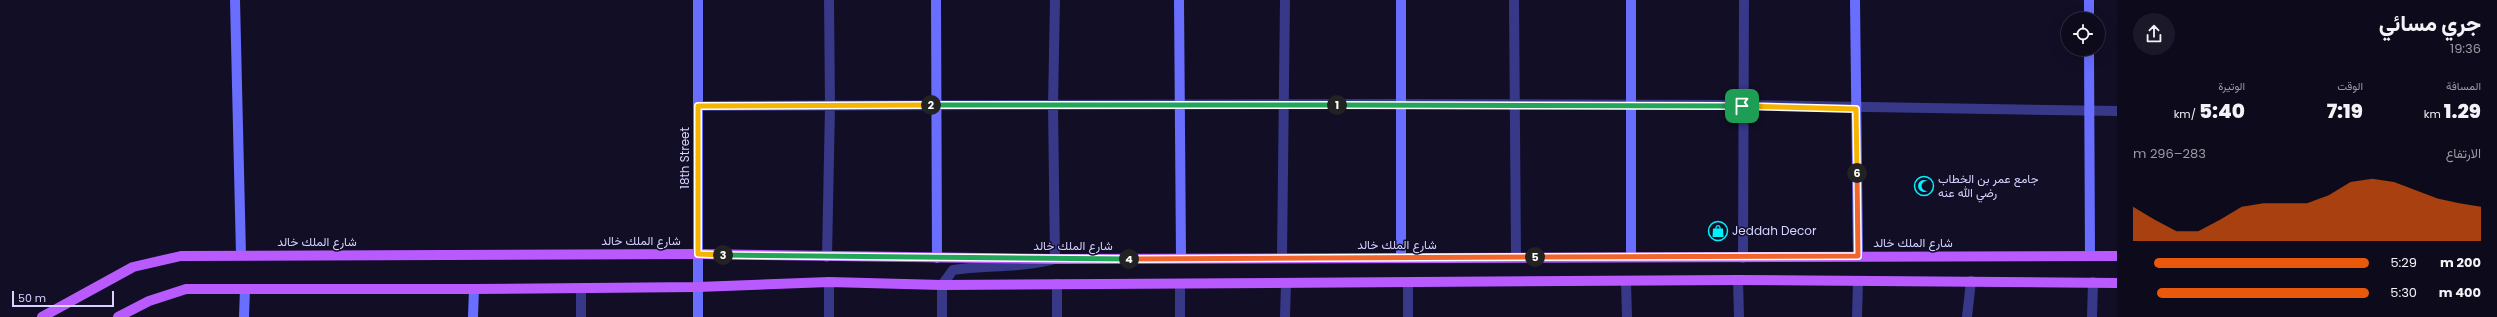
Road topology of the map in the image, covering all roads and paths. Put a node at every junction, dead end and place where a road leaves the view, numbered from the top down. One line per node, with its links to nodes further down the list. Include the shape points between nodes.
1 (235, 0): 30 (street)
2 (698, 0): 20 (street, 18th Street)
3 (829, 0): 21 (street)
4 (936, 0): 17 (street)
5 (1055, 0): 22 (street)
6 (1179, 0): 23 (street)
7 (1285, 0): 18 (street)
8 (1400, 0): 16 (street)
9 (1514, 0): 19 (street)
10 (1630, 0): 24 (street)
11 (1744, 0): 25 (street)
12 (1855, 0): 26 (street)
13 (2089, 0): 14 (street)
14 (2089, 12)
15 (2089, 56): 27 (street)
16 (1400, 104): 18 (street); 19 (street); 40 (street)
17 (936, 105): 21 (street); 22 (street); 37 (street)
18 (1282, 105): 23 (street); 39 (street)
19 (1514, 105): 24 (street); 35 (street)
20 (698, 106): 21 (street); 29 (street, 18th Street)
21 (830, 106): 34 (street)
22 (1053, 106): 23 (street); 42 (street)
23 (1180, 106): 38 (street)
24 (1630, 106): 25 (street); 36 (street)
25 (1742, 106): 26 (street); 41 (street)
26 (1856, 109): 27 (street); 31 (street)
27 (2090, 111): 28 (street); 32 (street)
28 (2117, 111)
29 (698, 254): 30 (main road, شارع الملك خالد); 34 (main road, شارع الملك خالد); 55 (street, 18th Street)
30 (241, 255): 59 (main road, شارع الملك خالد, via 180,256 133,267)
31 (1858, 256): 32 (main road, شارع الملك خالد); 41 (main road, شارع الملك خالد)
32 (2090, 256): 33 (main road, شارع الملك خالد)
33 (2117, 256)
34 (827, 257): 37 (main road, شارع الملك خالد)
35 (1516, 257): 36 (main road, شارع الملك خالد); 40 (main road, شارع الملك خالد)
36 (1630, 257): 41 (main road, شارع الملك خالد)
37 (937, 258): 42 (main road, شارع الملك خالد)
38 (1181, 258): 39 (main road, شارع الملك خالد); 42 (main road, شارع الملك خالد)
39 (1282, 258): 40 (main road, شارع الملك خالد)
40 (1401, 258)
41 (1743, 258)
42 (1055, 259): 54 (street, via 1034,265 953,270)
43 (1738, 280): 44 (main road); 47 (main road); 72 (street)
44 (1858, 281): 45 (main road); 73 (street)
45 (1970, 281): 48 (main road); 74 (street)
46 (830, 282): 54 (main road); 55 (main road); 65 (street)
47 (1626, 282): 50 (main road); 71 (street)
48 (2093, 282): 51 (main road); 75 (street)
49 (1286, 283): 50 (main road); 53 (main road); 69 (street)
50 (1408, 283): 70 (street)
51 (2117, 283)
52 (1057, 284): 53 (main road); 54 (main road); 67 (street)
53 (1180, 284): 68 (street)
54 (942, 285): 66 (street)
55 (698, 287): 56 (main road); 64 (street, 18th Street)
56 (581, 288): 58 (main road); 63 (street)
57 (245, 289): 58 (main road); 60 (main road, via 186,289 149,301); 61 (street)
58 (474, 289): 62 (street)
59 (42, 317)
60 (118, 317)
61 (244, 317)
62 (474, 317)
63 (581, 317)
64 (698, 317)
65 (829, 317)
66 (942, 317)
67 (1057, 317)
68 (1180, 317)
69 (1286, 317)
70 (1408, 317)
71 (1627, 317)
72 (1738, 317)
73 (1857, 317)
74 (1967, 317)
75 (2092, 317)

